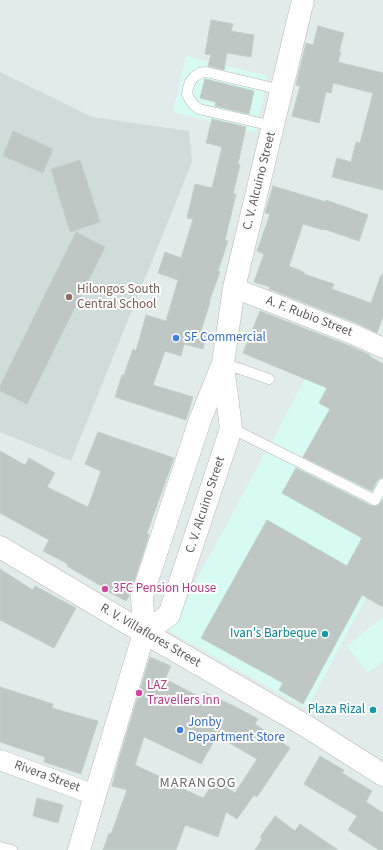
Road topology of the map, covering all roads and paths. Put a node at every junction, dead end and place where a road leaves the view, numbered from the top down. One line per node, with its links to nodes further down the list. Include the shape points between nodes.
1 (303, 0): 2 (street, C. V. Alcuino Street)
2 (282, 90): 3 (street, C. V. Alcuino Street); 3 (lane, via 206,72 194,77 188,88 190,100 199,109)
3 (273, 126): 4 (street, C. V. Alcuino Street)
4 (234, 288): 5 (street, A. F. Rubio Street); 6 (street, C. V. Alcuino Street)
5 (383, 348)
6 (223, 363): 7 (lane); 8 (street, C. V. Alcuino Street); 11 (street, C. V. Alcuino Street, via 200,420 142,596)
7 (269, 379)
8 (231, 428): 9 (lane, via 375,500); 11 (street, C. V. Alcuino Street, via 169,615)
9 (383, 484)
10 (0, 547): 11 (street, R. V. Villaflores Street)
11 (144, 633): 13 (street, R. V. Villaflores Street, via 306,726); 14 (street, C. V. Alcuino Street)
12 (0, 760): 14 (street, Rivera Street)
13 (383, 775)
14 (94, 795): 17 (street, C. V. Alcuino Street)
15 (0, 847): 16 (lane)
16 (12, 850)
17 (79, 850)

